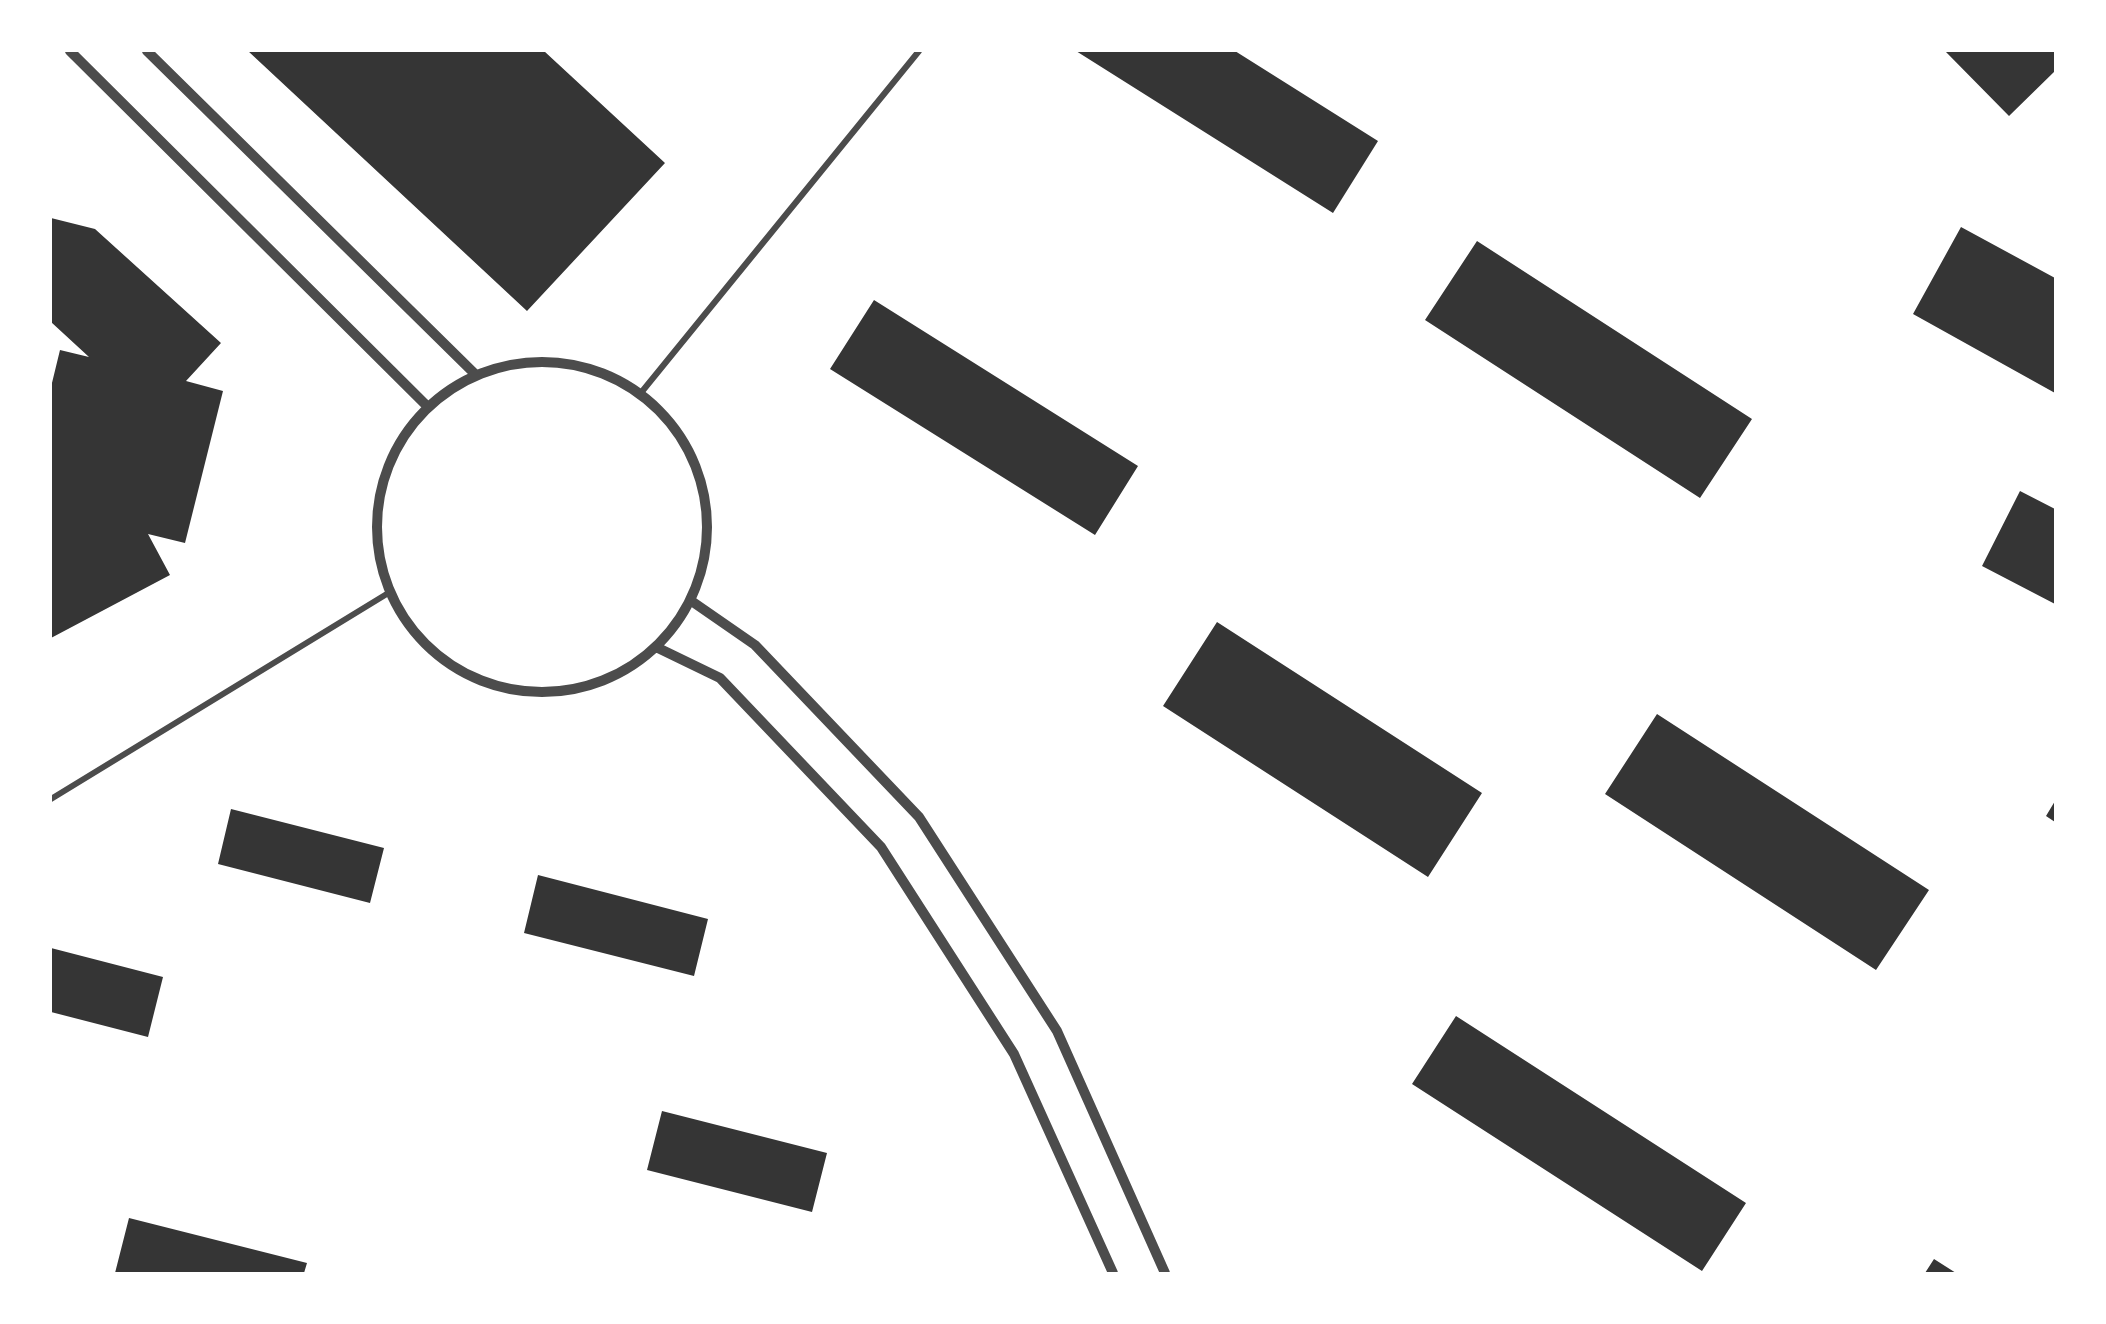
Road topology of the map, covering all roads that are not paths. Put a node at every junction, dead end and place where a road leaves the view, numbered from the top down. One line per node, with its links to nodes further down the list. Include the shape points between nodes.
1 (70, 51): 6 (street)
2 (147, 51): 4 (street)
3 (919, 51): 5 (street)
4 (476, 375): 5 (street, via 503,366 560,363 616,379); 6 (street, via 450,388)
5 (640, 394): 8 (street, via 680,435 703,488 707,545)
6 (428, 407): 7 (street, via 394,453 377,507 381,565)
7 (390, 592): 9 (street, via 422,640 443,659 495,685 523,691 552,692 608,678); 10 (street)
8 (690, 600): 9 (street); 12 (street, via 755,645 919,817 1057,1031)
9 (656, 646): 11 (street, via 720,678 881,847 1014,1054)
10 (51, 800)
11 (1113, 1273)
12 (1165, 1273)

